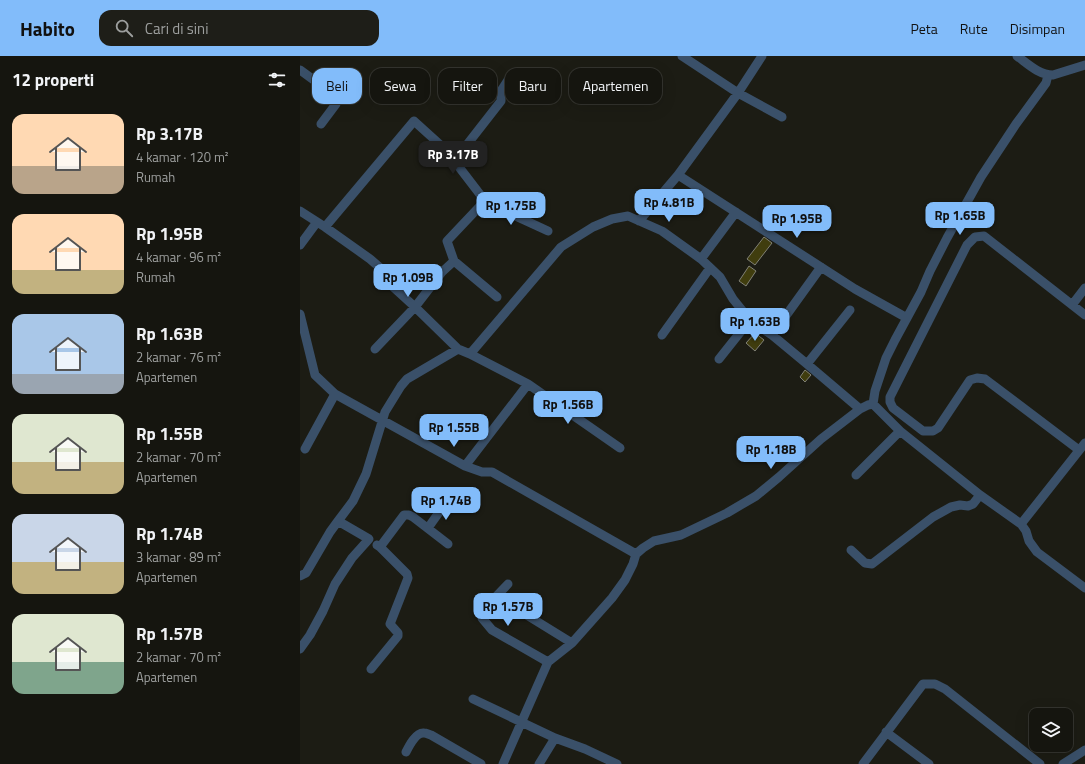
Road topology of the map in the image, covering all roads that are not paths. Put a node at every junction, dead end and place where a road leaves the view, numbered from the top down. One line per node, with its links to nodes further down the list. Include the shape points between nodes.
1 (682, 56): 8 (street)
2 (762, 56): 8 (street)
3 (1017, 56): 6 (street)
4 (1085, 64): 6 (street)
5 (300, 70): 10 (street, via 337,97 336,104)
6 (1048, 75): 31 (street, via 1046,83 981,177)
7 (505, 85): 11 (street, via 501,91 501,101)
8 (738, 93): 9 (street); 12 (street)
9 (782, 117)
10 (321, 124)
11 (455, 160): 13 (street); 17 (street, via 414,121)
12 (678, 175): 15 (street); 16 (street)
13 (483, 201): 18 (street); 21 (street, via 447,241)
14 (300, 212): 17 (street)
15 (736, 212): 20 (street); 22 (street)
16 (639, 221): 20 (street, via 662,231); 37 (street, via 628,216 612,219 592,227 560,247)
17 (321, 224): 19 (street); 27 (street, via 385,272 392,286)
18 (548, 230)
19 (300, 245)
20 (701, 259): 23 (street)
21 (454, 261): 25 (street); 27 (street, via 442,272)
22 (821, 267): 31 (street); 34 (street)
23 (710, 268): 32 (street, via 720,277); 33 (street)
24 (1085, 288): 26 (street)
25 (497, 297)
26 (1072, 305): 30 (street); 46 (street, via 984,236 975,237 967,245 890,397 890,402 892,408 923,431 932,431 938,428 970,380 985,379)
27 (415, 307): 35 (street); 36 (street)
28 (850, 310): 39 (street)
29 (300, 314): 41 (street, via 315,375)
30 (1085, 315)
31 (907, 318): 42 (street, via 886,358)
32 (750, 320): 34 (street); 38 (street)
33 (662, 335)
34 (772, 336): 39 (street)
35 (376, 349)
36 (458, 349): 37 (street); 44 (street, via 408,379 401,386)
37 (470, 354): 40 (street)
38 (719, 359)
39 (807, 364): 43 (street)
40 (528, 384): 47 (street); 49 (street)
41 (335, 394): 44 (street); 48 (street)
42 (873, 404): 43 (street); 45 (street)
43 (860, 409): 60 (street, via 756,496 681,535 654,541)
44 (382, 419): 49 (street); 53 (street, via 366,474 353,501)
45 (900, 431): 50 (street); 51 (street)
46 (1082, 446): 54 (street)
47 (620, 448)
48 (305, 449)
49 (465, 466): 60 (street, via 482,472 492,472)
50 (856, 475)
51 (980, 495): 54 (street); 59 (street, via 973,504 951,507 933,517 872,564 865,564)
52 (447, 501): 55 (street)
53 (338, 522): 56 (street); 61 (street, via 306,573)
54 (1021, 524): 63 (street, via 1037,552)
55 (428, 528): 57 (street); 58 (street, via 413,517 404,515)
56 (369, 539): 58 (street); 66 (street, via 352,558 335,584 323,611)
57 (448, 544)
58 (380, 547): 68 (street, via 408,578 390,624 398,636)
59 (851, 550)
60 (636, 554): 65 (street, via 621,586)
61 (300, 576)
62 (508, 584): 67 (street, via 484,608 482,618 492,630)
63 (1085, 588)
64 (512, 606): 65 (street)
65 (572, 643): 67 (street)
66 (300, 649)
67 (548, 662): 70 (street)
68 (371, 669)
69 (473, 699): 70 (street)
70 (521, 722): 72 (street); 76 (street)
71 (886, 732): 79 (street); 80 (street); 81 (street, via 923,684 935,684 945,688)
72 (556, 738): 77 (street); 78 (street)
73 (1085, 750): 82 (street)
74 (406, 752): 75 (street, via 416,736 424,733)
75 (481, 764)
76 (503, 764)
77 (539, 764)
78 (616, 764)
79 (863, 764)
80 (929, 764)
81 (1038, 764)
82 (1063, 764)

